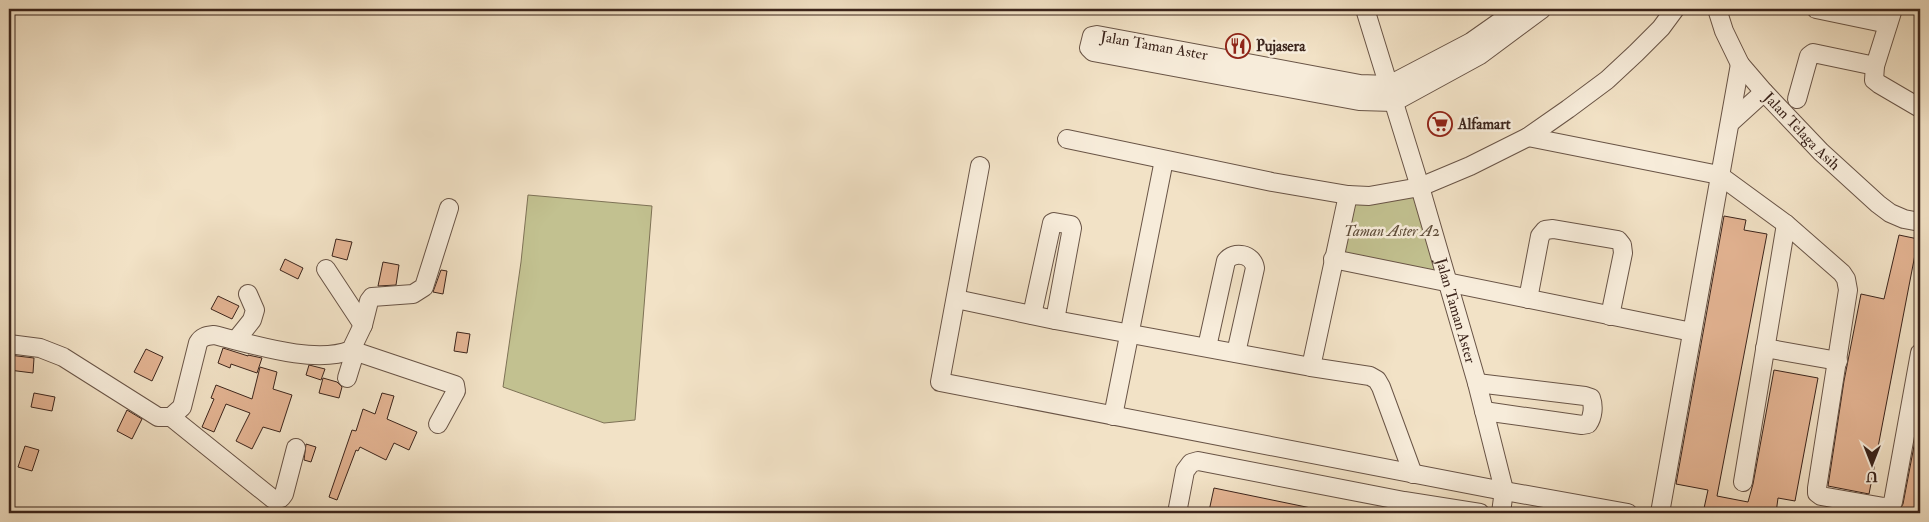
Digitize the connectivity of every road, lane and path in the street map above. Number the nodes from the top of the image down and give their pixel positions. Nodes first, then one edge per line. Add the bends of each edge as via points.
1 (1365, 9) edge
2 (1518, 9) edge
3 (1542, 9) edge
4 (1675, 9) edge
5 (1718, 9) edge
6 (1816, 9) edge
7 (1890, 17) edge
8 (1740, 64) junction
9 (1875, 66) junction
10 (1389, 85) junction
11 (1764, 92) junction
12 (1797, 99) dead end
13 (1394, 102) junction
14 (1920, 108) edge
15 (1731, 122) junction
16 (1528, 137) junction
17 (1067, 139) dead end
18 (1164, 160) junction
19 (980, 166) dead end
20 (1720, 174) junction
21 (1420, 187) junction
22 (1348, 195) junction
23 (449, 208) dead end
24 (1920, 222) edge
25 (1786, 224) junction
26 (1333, 259) junction
27 (326, 269) dead end
28 (1449, 284) junction
29 (248, 294) dead end
30 (956, 299) junction
31 (1528, 299) junction
32 (1032, 315) junction
33 (1610, 316) junction
34 (1055, 320) junction
35 (363, 325) junction
36 (1692, 332) junction
37 (1130, 333) junction
38 (236, 340) junction
39 (9, 344) edge
40 (1206, 347) junction
41 (1765, 348) junction
42 (353, 351) junction
43 (1236, 353) junction
44 (1920, 353) edge
45 (1838, 361) junction
46 (1310, 367) junction
47 (347, 378) dead end
48 (1477, 383) junction
49 (1484, 411) junction
50 (1113, 416) junction
51 (171, 417) junction
52 (438, 424) dead end
53 (296, 448) dead end
54 (1413, 474) junction
55 (1743, 482) dead end
56 (1504, 490) junction
57 (1403, 507) edge
58 (1177, 513) edge
59 (1480, 513) edge
60 (1501, 513) edge
61 (1628, 513) edge
62 (1660, 513) edge

1 - 10 street, Jalan Taman Aster
2 - 10 street, Jalan Taman Aster via 1471,42
3 - 13 street via 1480,56
4 - 16 street via 1661,28 1607,80
5 - 8 street, Jalan Telaga Asih via 1724,31
6 - 7 street
7 - 9 street
8 - 11 street, Jalan Telaga Asih
8 - 15 street
9 - 12 street via 1813,53 1809,56
9 - 14 street via 1874,80 1878,84
10 - 13 street, Jalan Taman Aster
10 - 13 street, Jalan Taman Aster via 1360,84 1097,35 1092,36 1089,48 1094,52 1359,100
11 - 15 street
11 - 24 street, Jalan Telaga Asih via 1821,152 1878,204 1890,213
13 - 21 street, Jalan Taman Aster
15 - 20 street
16 - 20 street
16 - 21 street
17 - 18 street
18 - 22 street
18 - 37 street
19 - 30 street
20 - 25 street
20 - 36 street
21 - 22 street via 1368,196
21 - 28 street, Jalan Taman Aster
22 - 26 street
23 - 35 street via 424,287 413,294 372,297
25 - 41 street
25 - 45 street via 1846,279 1848,290
26 - 28 street
26 - 46 street
27 - 35 street
28 - 31 street
28 - 48 street, Jalan Taman Aster
29 - 38 street via 255,310 252,320
30 - 32 street
30 - 50 street via 940,382
31 - 33 street
31 - 33 street via 1540,236 1545,230 1618,240 1623,252
32 - 34 street
32 - 34 street via 1052,223 1071,225
33 - 36 street
34 - 37 street
35 - 42 street
36 - 62 street
37 - 40 street
37 - 50 street
38 - 42 street via 312,356
38 - 51 street via 214,335 201,338 182,407
39 - 51 street via 51,351 158,417
40 - 43 street
40 - 43 street via 1226,261 1236,254 1250,258 1255,268
41 - 45 street
41 - 55 street
42 - 47 street
42 - 52 street via 455,385 456,392
43 - 46 street
44 - 45 street via 1892,502 1884,507 1817,493
46 - 54 street via 1370,376 1377,380
48 - 49 street, Jalan Taman Aster
48 - 49 street via 1585,396 1593,403 1591,420 1582,425
49 - 56 street, Jalan Taman Aster
50 - 54 street
51 - 53 street via 274,499 284,494
54 - 56 street
56 - 60 street
56 - 61 street
57 - 58 street via 1198,461 1191,463 1185,471
57 - 59 street

